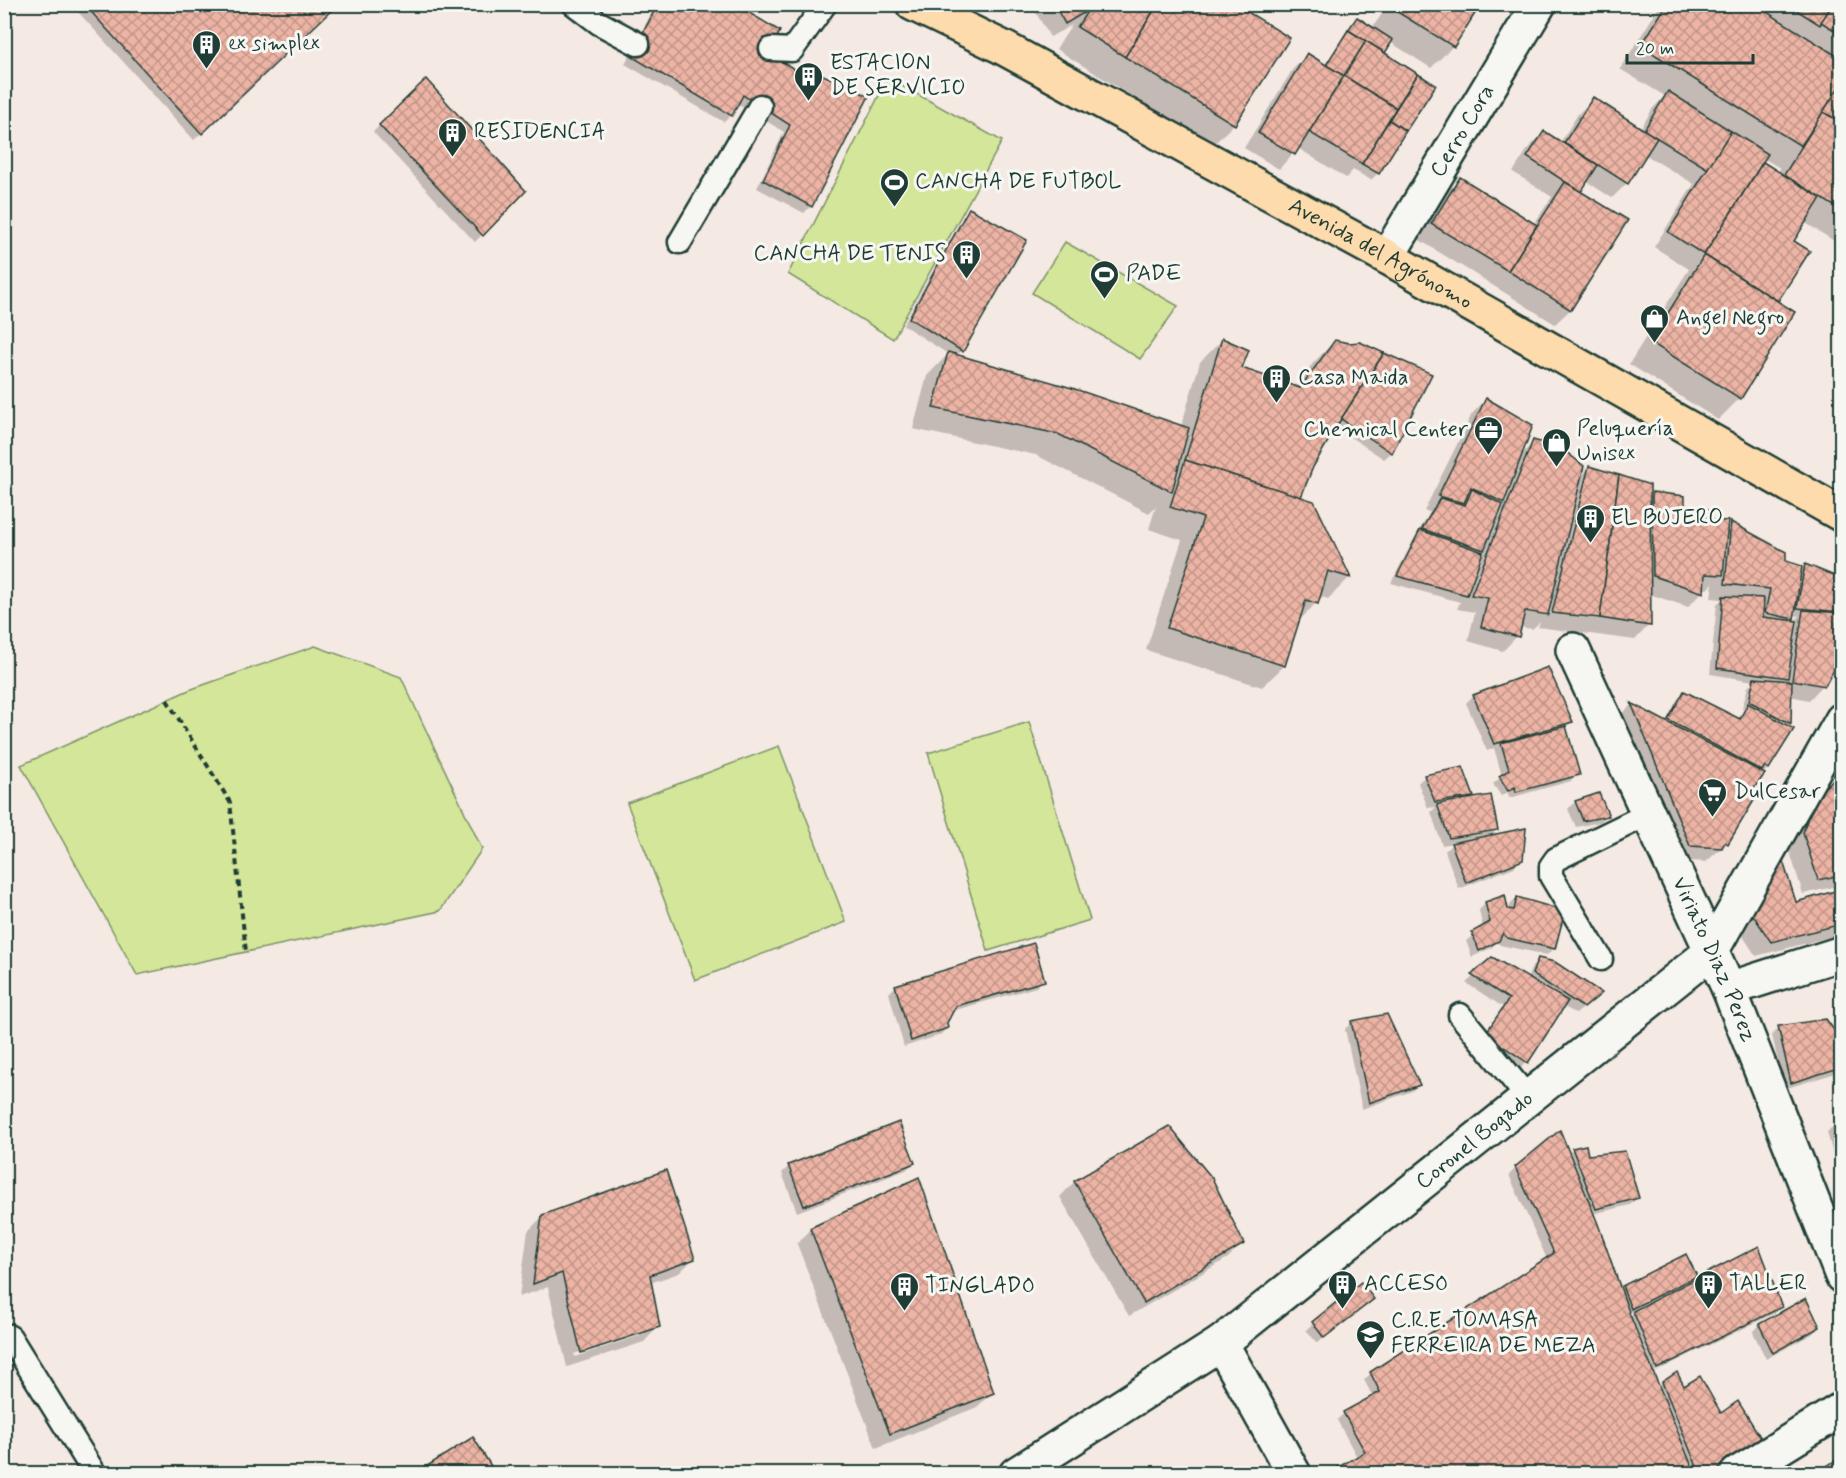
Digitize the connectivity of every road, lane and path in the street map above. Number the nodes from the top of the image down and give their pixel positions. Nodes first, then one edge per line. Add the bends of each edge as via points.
1 (574, 4) edge
2 (825, 4) edge
3 (913, 4) edge
4 (1539, 4) edge
5 (638, 44) dead end
6 (782, 54) dead end
7 (760, 106) dead end
8 (680, 242) dead end
9 (1387, 257) junction
10 (1842, 515) edge
11 (1573, 650) dead end
12 (167, 700) dead end
13 (1842, 720) edge
14 (1648, 814) junction
15 (246, 952) dead end
16 (1711, 952) junction
17 (1842, 953) edge
18 (1601, 959) dead end
19 (1729, 989) junction
20 (1460, 1015) dead end
21 (1528, 1098) junction
22 (1842, 1276) edge
23 (4, 1334) edge
24 (1221, 1343) junction
25 (1842, 1409) edge
26 (95, 1473) edge
27 (1016, 1473) edge
28 (1294, 1473) edge
29 (1737, 1473) edge

1 - 5 lane
2 - 6 lane
3 - 9 highway, Avenida del Agrónomo via 1002,47
4 - 9 street, Cerro Cora
7 - 8 lane
9 - 10 highway, Avenida del Agrónomo
11 - 14 street, Viriato Diaz Perez
12 - 15 path via 230,802
13 - 16 street, Coronel Bogado
14 - 16 street, Viriato Diaz Perez
14 - 18 lane via 1556,858 1551,866 1551,876
16 - 19 street, Viriato Diaz Perez
16 - 21 street, Coronel Bogado
17 - 19 street
19 - 22 street, Viriato Diaz Perez
20 - 21 lane
21 - 24 street, Coronel Bogado
23 - 26 lane via 10,1337
24 - 27 street, Coronel Bogado
24 - 28 street
25 - 29 street

